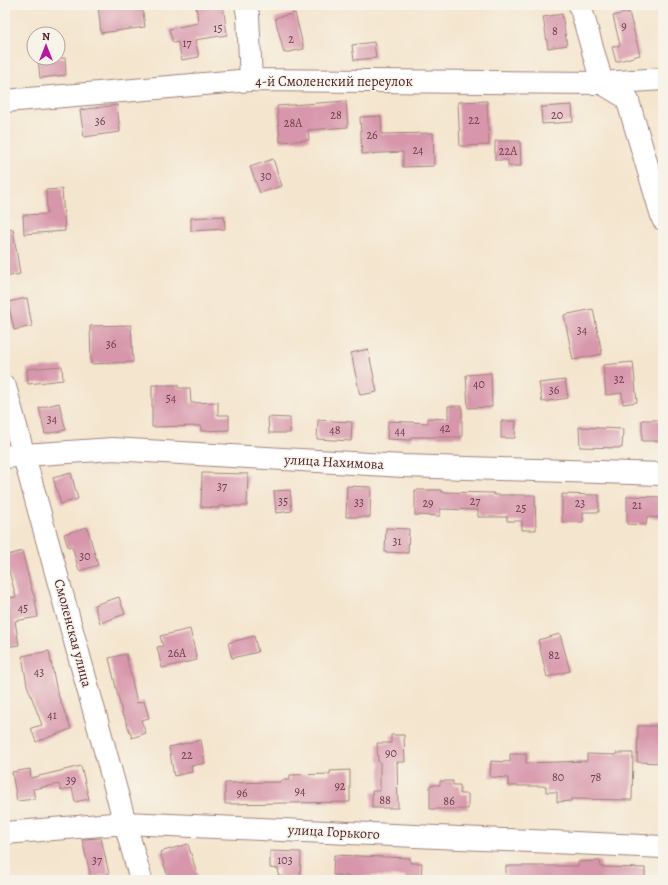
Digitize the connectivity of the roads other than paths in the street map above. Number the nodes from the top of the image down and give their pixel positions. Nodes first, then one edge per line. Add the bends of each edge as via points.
1 (246, 5) edge
2 (580, 5) edge
3 (663, 79) edge
4 (251, 80) junction
5 (602, 83) junction
6 (5, 101) edge
7 (663, 219) edge
8 (5, 387) edge
9 (14, 456) edge
10 (663, 474) edge
11 (124, 823) junction
12 (5, 833) edge
13 (663, 847) edge
14 (142, 880) edge

1 - 4 street
2 - 5 street
3 - 5 street, 4-й Смоленский переулок
4 - 5 street, 4-й Смоленский переулок
4 - 6 street, 4-й Смоленский переулок
5 - 7 street via 627,98
8 - 9 street, Смоленская улица
9 - 10 street, улица Нахимова via 113,449 403,466
9 - 11 street, Смоленская улица
11 - 12 street, улица Горького
11 - 13 street, улица Горького
11 - 14 street, Смоленская улица

